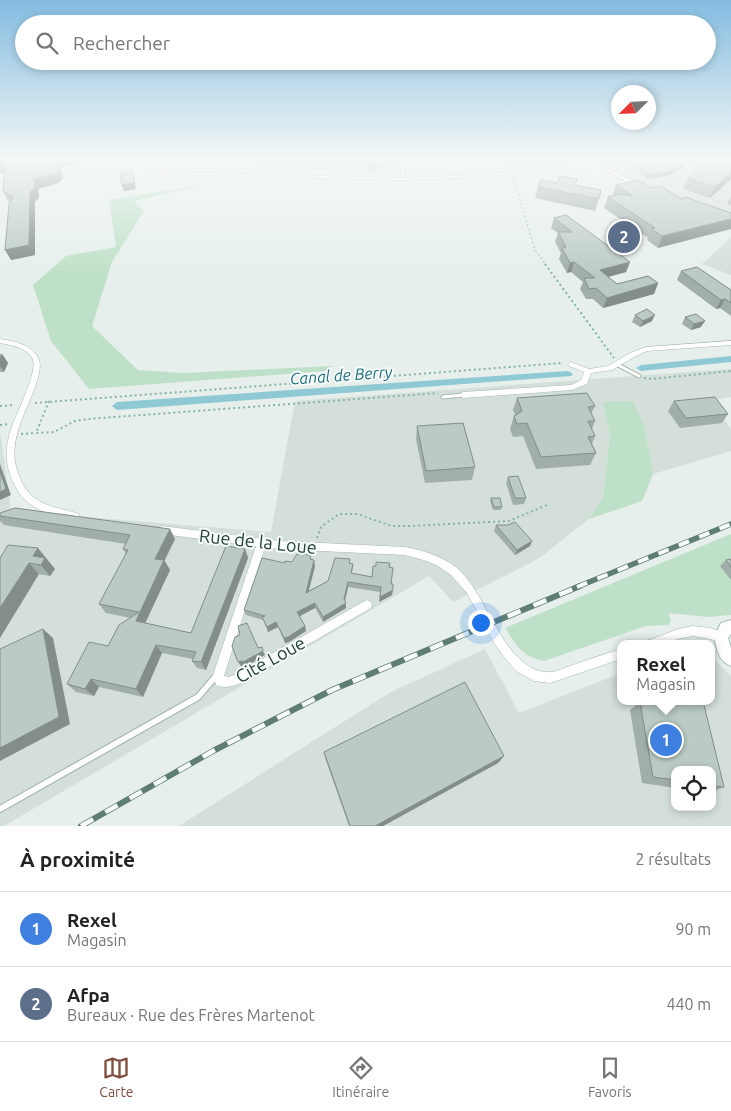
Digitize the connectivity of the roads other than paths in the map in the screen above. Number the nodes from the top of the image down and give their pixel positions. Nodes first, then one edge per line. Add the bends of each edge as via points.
1 (0, 341) edge
2 (731, 343) edge
3 (571, 364) road end
4 (618, 365) junction
5 (588, 371) junction
6 (639, 376) road end
7 (442, 395) road end
8 (463, 395) joint
9 (89, 520) edge
10 (153, 529) edge
11 (262, 543) junction
12 (366, 605) dead end
13 (731, 627) edge
14 (721, 637) junction
15 (664, 640) edge
16 (617, 655) edge
17 (731, 659) edge
18 (218, 675) junction
19 (0, 809) edge

1 - 9 street via 22,347 35,357 36,372 10,442 9,453 23,492 29,500 45,509
2 - 4 street via 646,350
3 - 5 street
4 - 5 street
4 - 6 lane
5 - 8 street via 584,382 572,387
7 - 8 lane
10 - 11 street, Rue de la Loue
11 - 16 street, Rue de la Loue via 405,551 441,562 472,591 509,656 524,672 533,676 561,675
11 - 18 street, Cité Loue
12 - 18 street, Cité Loue via 237,679 223,682
13 - 14 main road via 722,632
14 - 15 street via 698,630
14 - 17 main road via 724,651
18 - 19 lane via 186,704

